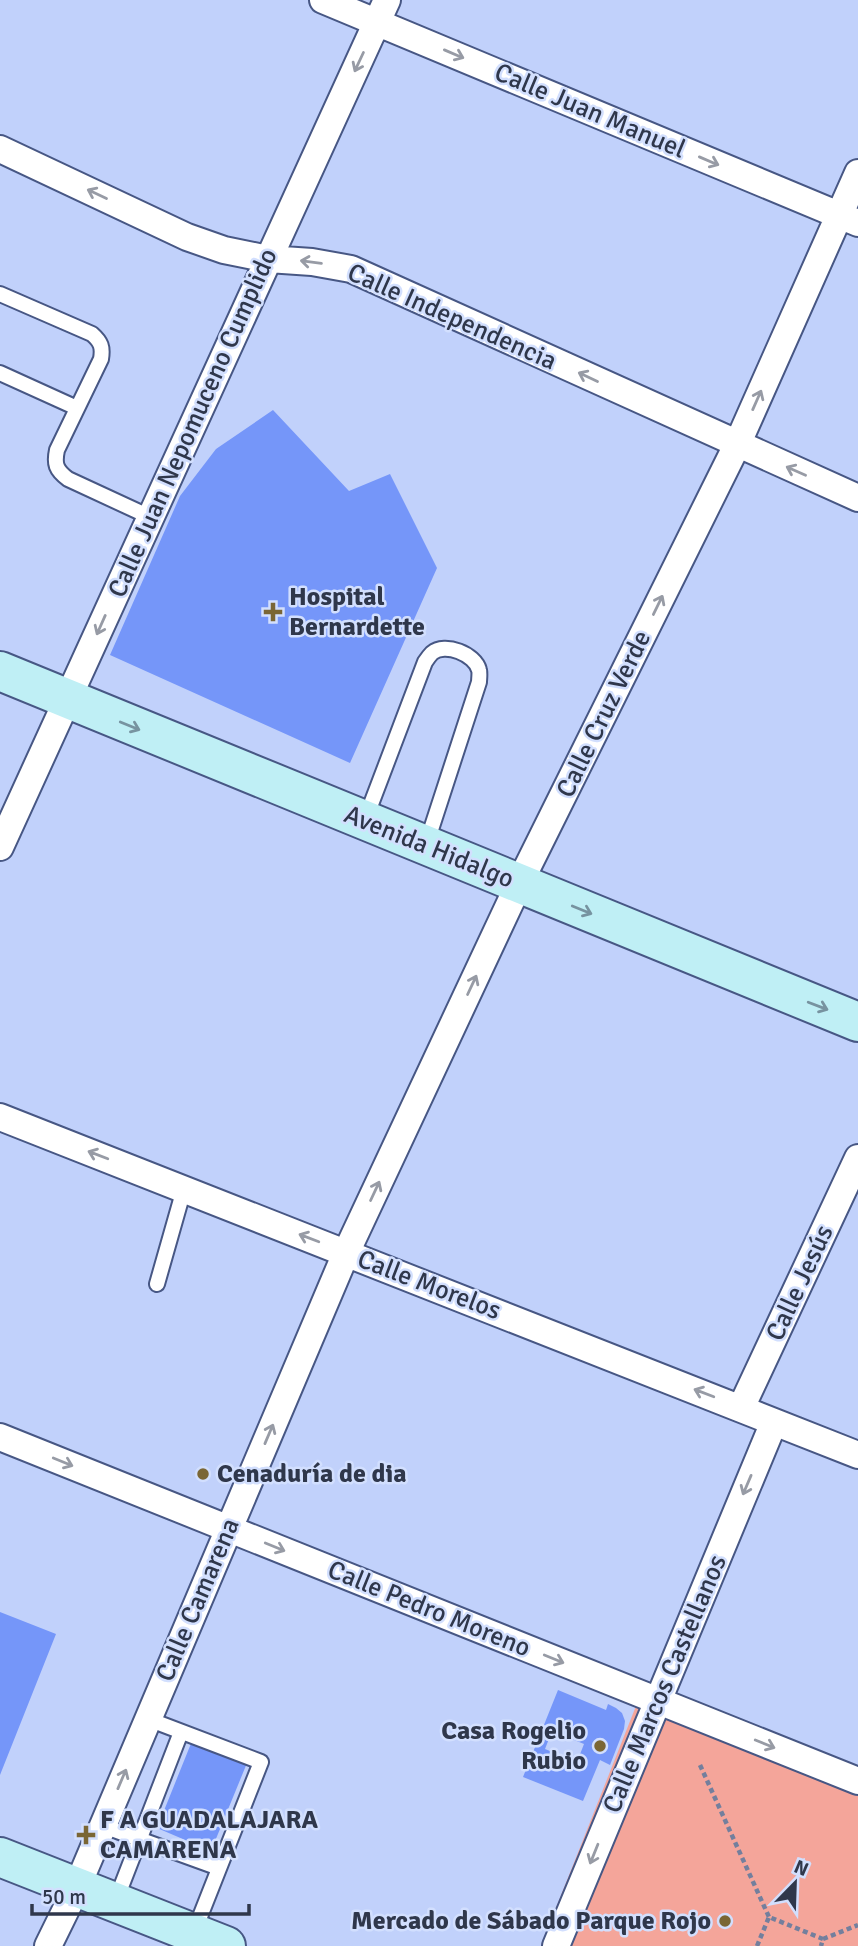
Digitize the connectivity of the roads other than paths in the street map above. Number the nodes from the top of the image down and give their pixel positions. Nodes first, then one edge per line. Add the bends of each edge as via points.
1 (323, 0) edge
2 (382, 11) edge
3 (0, 149) edge
4 (858, 173) edge
5 (848, 219) edge
6 (268, 259) junction
7 (0, 294) edge
8 (0, 373) edge
9 (77, 408) junction
10 (737, 445) junction
11 (858, 498) edge
12 (150, 517) junction
13 (0, 671) edge
14 (67, 700) junction
15 (365, 821) junction
16 (426, 846) junction
17 (0, 847) edge
18 (519, 884) junction
19 (858, 1022) edge
20 (0, 1117) edge
21 (858, 1158) edge
22 (184, 1189) junction
23 (346, 1253) junction
24 (157, 1284) dead end
25 (741, 1408) junction
26 (774, 1422) junction
27 (0, 1437) edge
28 (858, 1455) edge
29 (229, 1529) junction
30 (657, 1701) junction
31 (148, 1719) junction
32 (181, 1732) junction
33 (858, 1781) edge
34 (103, 1826) junction
35 (139, 1839) junction
36 (0, 1857) edge
37 (219, 1868) junction
38 (77, 1887) junction
39 (115, 1902) junction
40 (210, 1939) edge
41 (48, 1946) edge
42 (556, 1946) edge

1 - 2 street, Calle Juan Manuel
2 -> 5 street, Calle Juan Manuel
2 -> 6 street, Calle Juan Nepomuceno Cumplido
6 -> 3 street, Calle Independencia via 187,237
4 - 5 street, Calle Cruz Verde
10 -> 5 street, Calle Cruz Verde
10 -> 6 street, Calle Independencia via 351,269
6 - 12 street, Calle Juan Nepomuceno Cumplido
7 - 9 lane via 99,341 101,359
8 - 9 lane
9 - 12 lane via 57,450 58,472
11 -> 10 street, Calle Independencia
18 -> 10 street, Calle Cruz Verde
12 -> 14 street, Calle Juan Nepomuceno Cumplido
13 - 14 main road, Avenida Hidalgo
14 -> 15 main road, Avenida Hidalgo
14 - 17 street, Calle Juan Nepomuceno Cumplido
15 - 16 main road, Avenida Hidalgo
15 - 16 lane via 431,653 442,649 466,655 480,671 479,682
16 - 18 main road, Avenida Hidalgo
18 -> 19 main road, Avenida Hidalgo
23 -> 18 street, Calle Cruz Verde
22 -> 20 street, Calle Morelos
21 - 25 street, Calle Jesús
23 -> 22 street, Calle Morelos
22 - 24 lane
25 -> 23 street, Calle Morelos
29 -> 23 street, Calle Camarena
25 - 26 street, Calle Morelos
26 - 28 street, Calle Morelos
26 -> 30 street, Calle Marcos Castellanos
27 -> 29 street, Calle Pedro Moreno
29 -> 30 street, Calle Pedro Moreno
29 - 31 street, Calle Camarena
30 -> 33 street, Calle Pedro Moreno
30 -> 42 street, Calle Marcos Castellanos
31 - 32 lane
34 -> 31 street, Calle Camarena
32 - 35 lane
32 - 37 lane via 261,1762
34 - 35 lane
34 - 38 street, Calle Camarena
35 - 37 lane
35 - 39 lane
36 - 38 main road
37 - 40 lane
38 - 39 main road
38 - 41 street, Calle Camarena
39 - 40 main road

